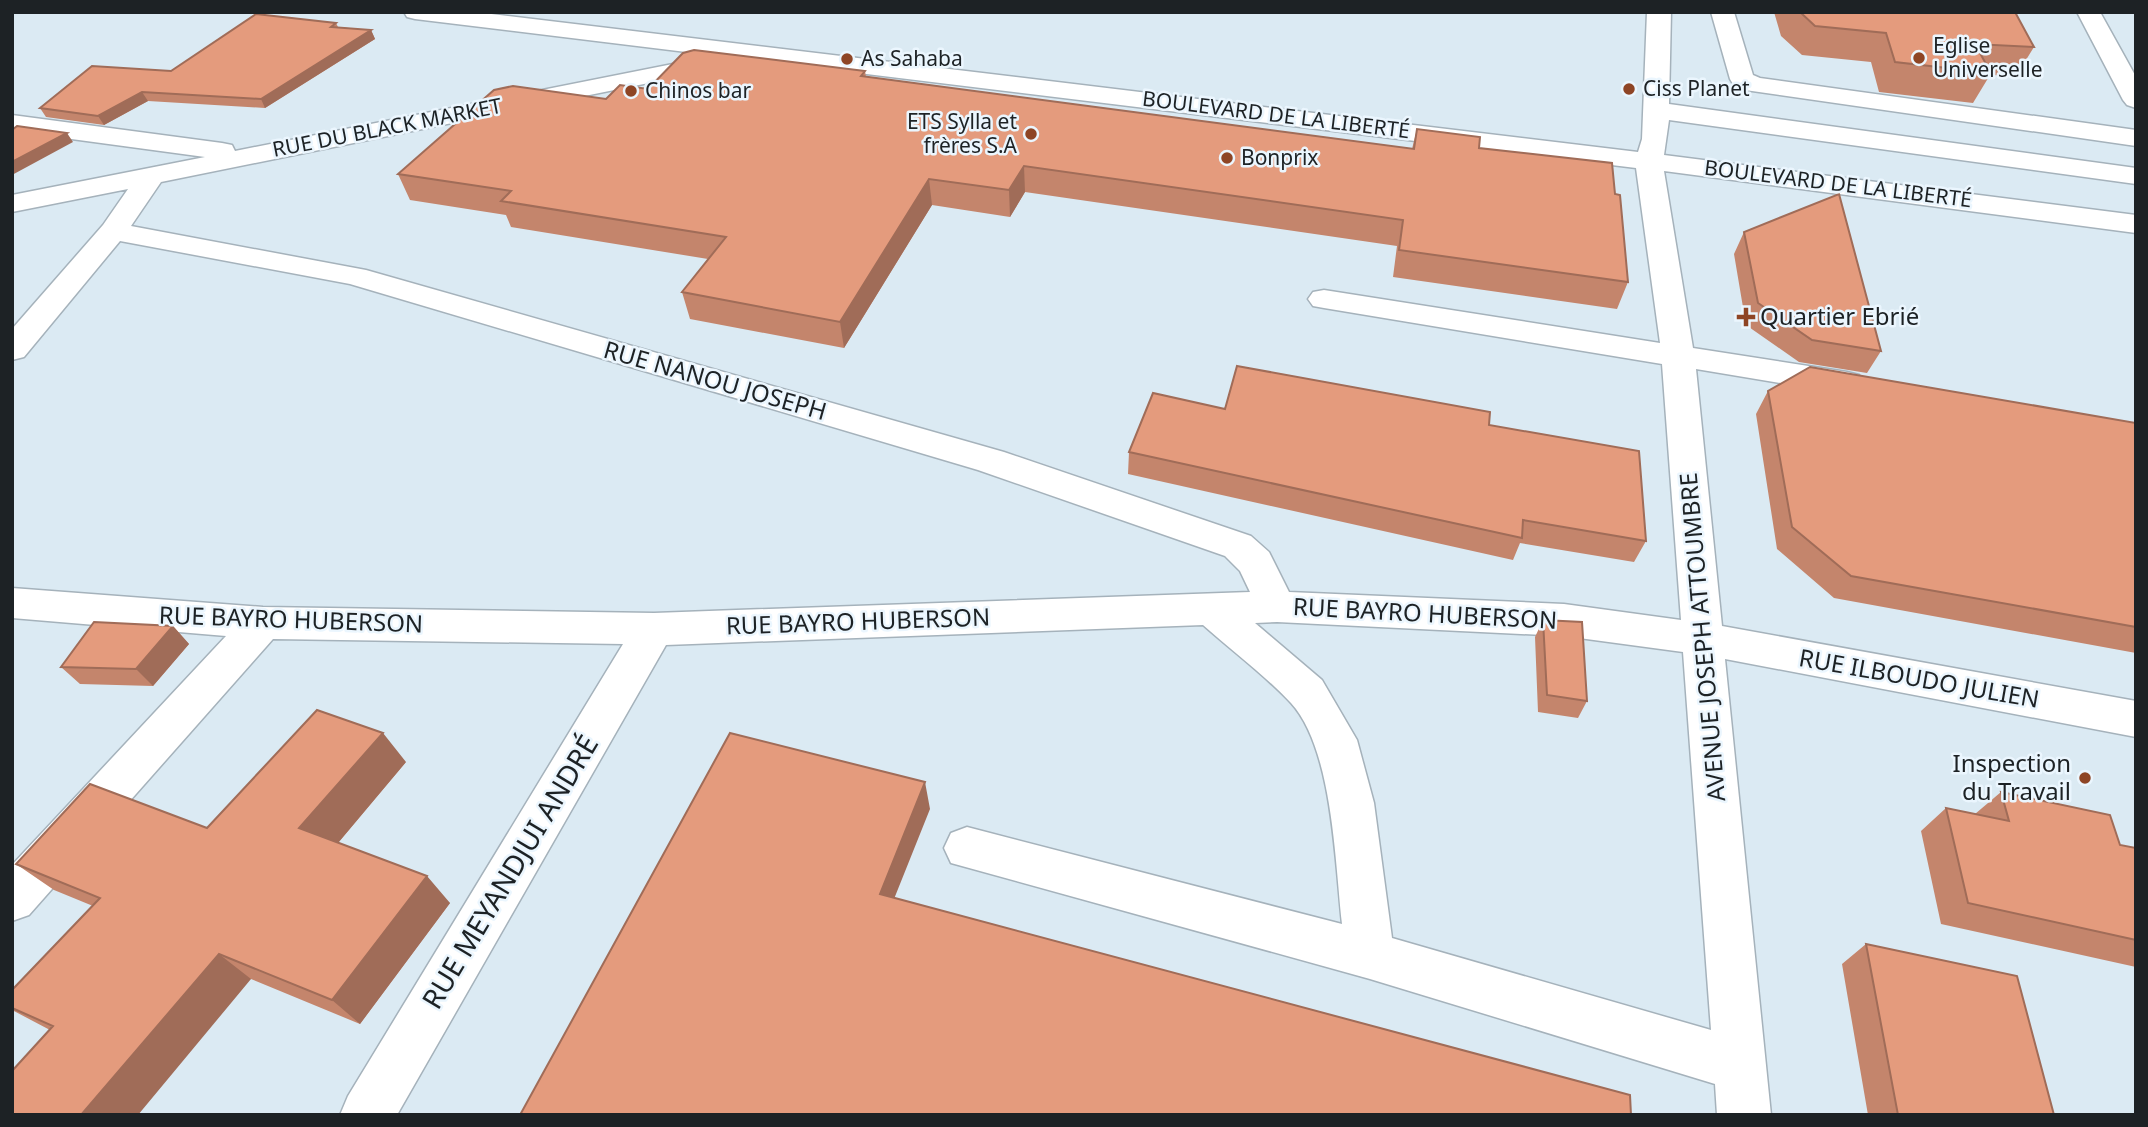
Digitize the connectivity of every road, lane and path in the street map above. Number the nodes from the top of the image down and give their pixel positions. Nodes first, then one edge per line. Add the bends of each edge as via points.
1 (415, 12) edge
2 (571, 12) edge
3 (1659, 12) edge
4 (1722, 12) edge
5 (2088, 12) edge
6 (762, 53) junction
7 (2136, 100) edge
8 (1656, 110) junction
9 (12, 123) edge
10 (2136, 138) edge
11 (1652, 150) junction
12 (256, 155) junction
13 (153, 174) junction
14 (2136, 176) edge
15 (2136, 201) edge
16 (12, 204) edge
17 (2136, 224) edge
18 (113, 231) junction
19 (1324, 299) dead end
20 (12, 349) edge
21 (1678, 355) junction
22 (1880, 388) edge
23 (12, 603) edge
24 (1277, 607) junction
25 (1211, 609) junction
26 (263, 623) junction
27 (654, 629) junction
28 (1703, 639) junction
29 (2136, 719) edge
30 (967, 848) dead end
31 (12, 899) edge
32 (1370, 956) junction
33 (1740, 1065) junction
34 (367, 1115) edge
35 (1744, 1115) edge

1 - 6 street, BOULEVARD DE LA LIBERTÉ
2 - 11 street, BOULEVARD DE LA LIBERTÉ
3 - 8 street, AVENUE JOSEPH ATTOUMBRE
4 - 10 street via 1742,79 1754,85
5 - 7 street
6 - 11 street, BOULEVARD DE LA LIBERTÉ
6 - 12 street, RUE DU BLACK MARKET
8 - 11 street, AVENUE JOSEPH ATTOUMBRE
8 - 14 street
9 - 12 street
11 - 15 street, BOULEVARD DE LA LIBERTÉ via 1917,170
11 - 17 street, BOULEVARD DE LA LIBERTÉ
11 - 21 street, AVENUE JOSEPH ATTOUMBRE
12 - 13 street, RUE DU BLACK MARKET
13 - 16 street, RUE DU BLACK MARKET
13 - 18 street
18 - 20 street
18 - 24 street, RUE NANOU JOSEPH via 355,276 991,461 1238,546 1255,562
19 - 21 street
21 - 22 street
21 - 28 street, AVENUE JOSEPH ATTOUMBRE
23 - 26 street, RUE BAYRO HUBERSON
24 - 25 street, RUE BAYRO HUBERSON
24 - 28 street, RUE BAYRO HUBERSON via 1564,620
25 - 27 street, RUE BAYRO HUBERSON
25 - 32 street via 1307,692 1335,740 1350,803
26 - 27 street, RUE BAYRO HUBERSON
26 - 31 street
27 - 34 street, RUE MEYANDJUI ANDRÉ
28 - 29 street, RUE ILBOUDO JULIEN
28 - 33 street, AVENUE JOSEPH ATTOUMBRE
30 - 32 street
32 - 33 street
33 - 35 street, AVENUE JOSEPH ATTOUMBRE

